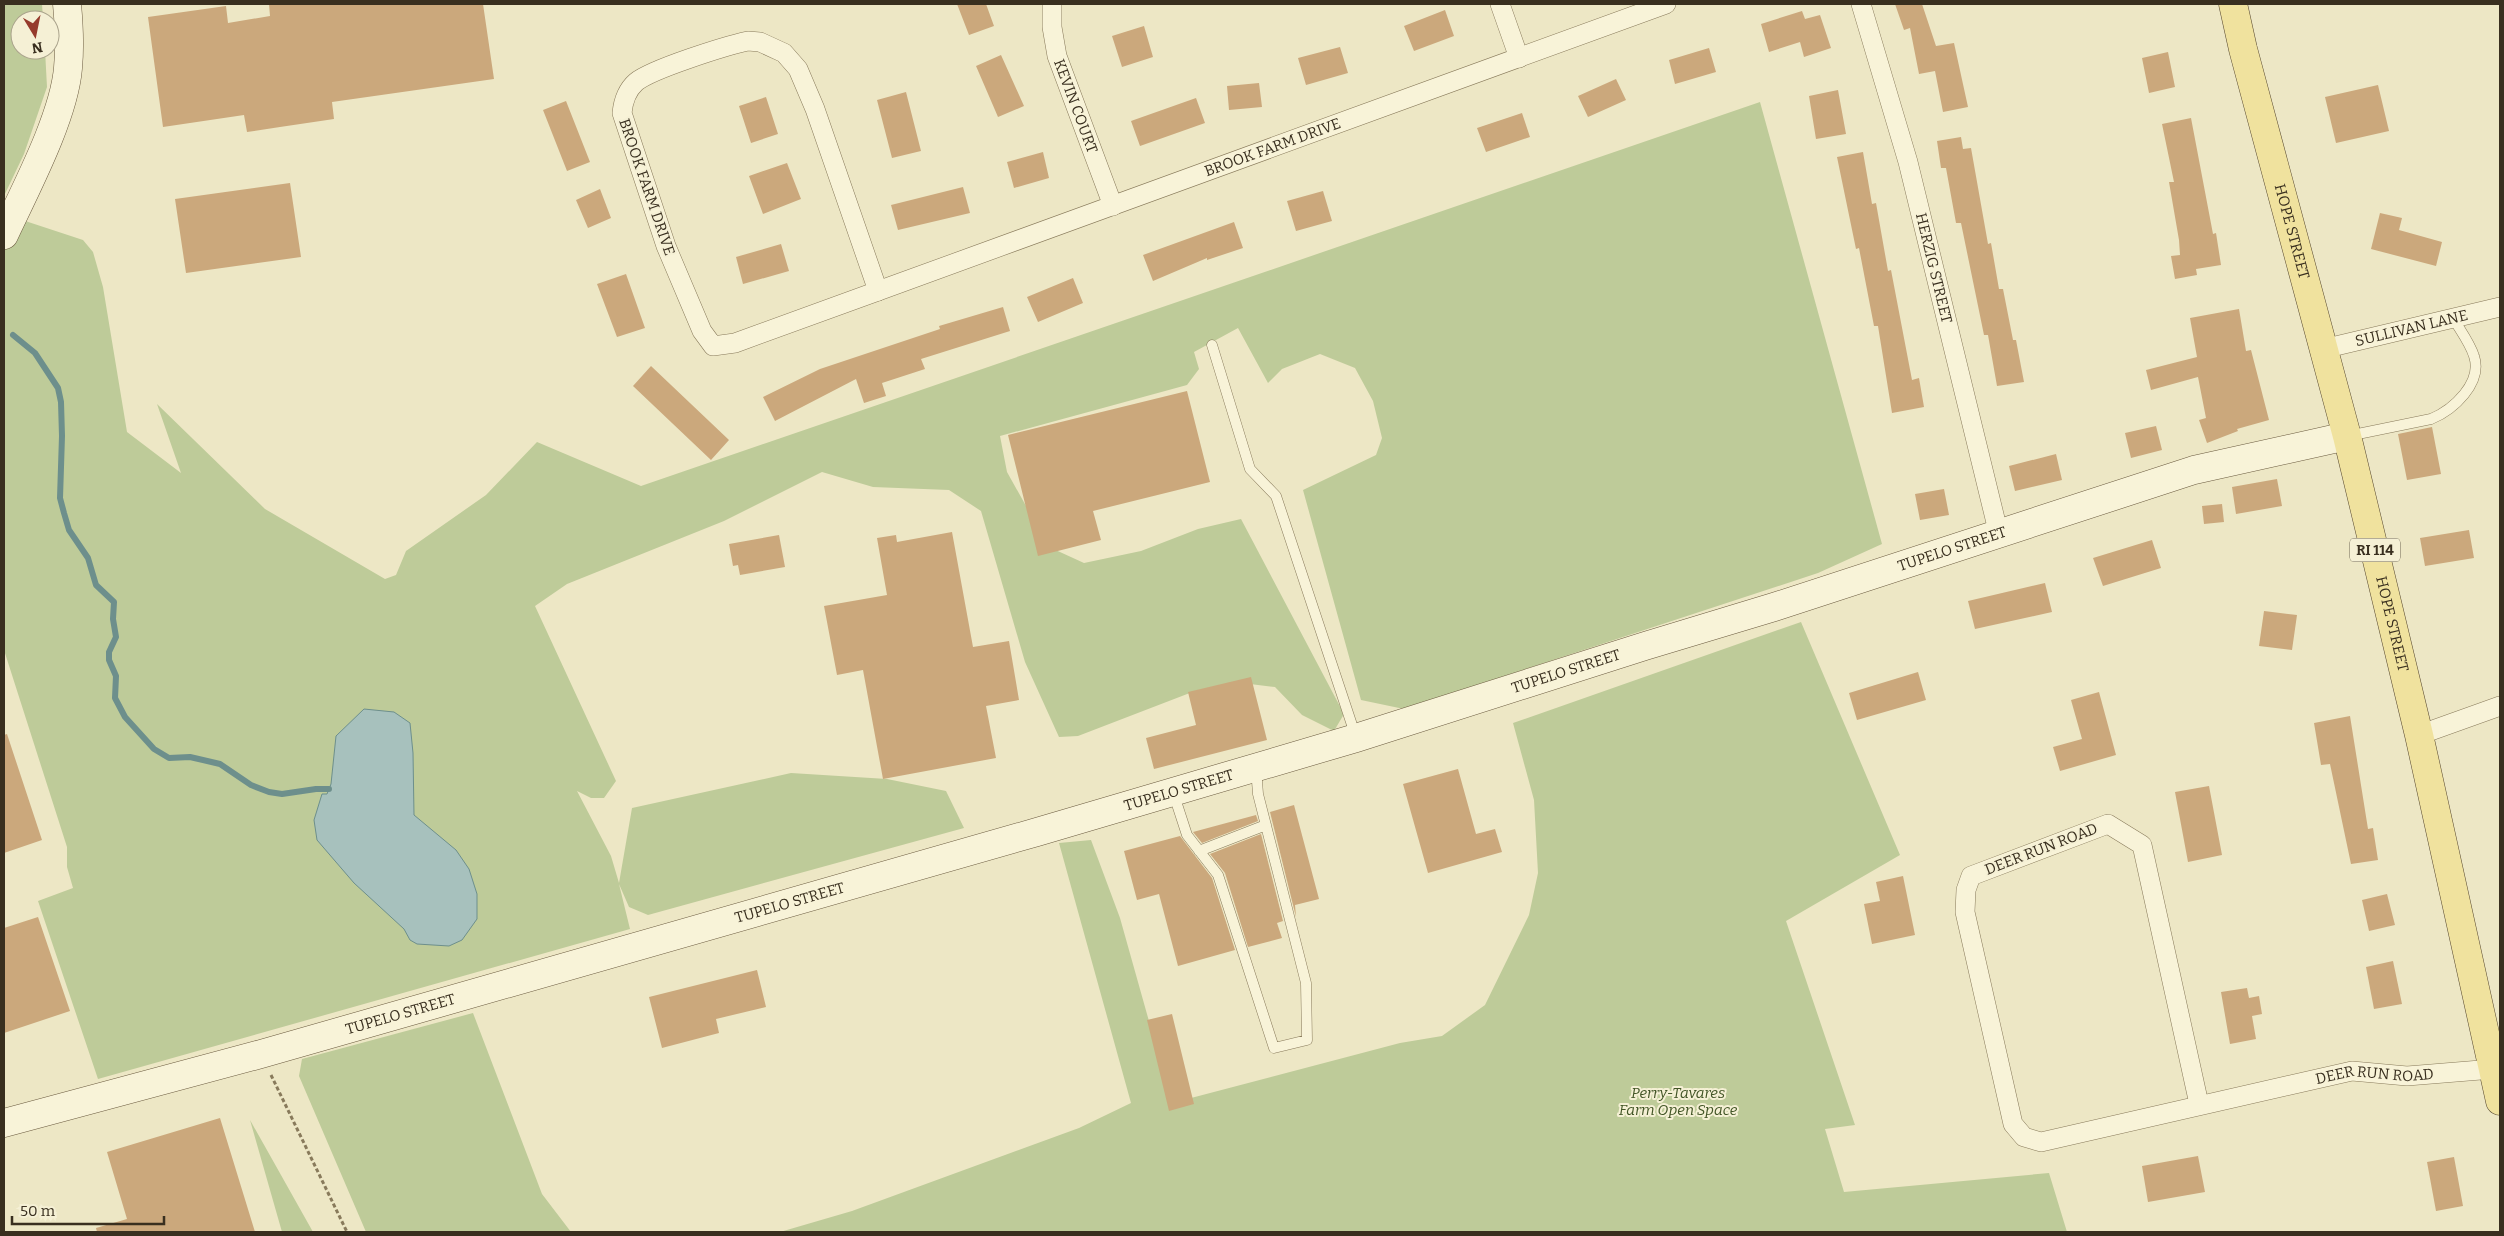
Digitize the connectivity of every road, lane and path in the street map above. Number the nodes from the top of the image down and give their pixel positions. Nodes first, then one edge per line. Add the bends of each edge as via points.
1 (67, 4) edge
2 (1052, 4) edge
3 (1500, 4) edge
4 (1666, 4) edge
5 (1861, 4) edge
6 (2233, 4) edge
7 (1518, 58) junction
8 (1113, 206) junction
9 (4, 235) edge
10 (878, 291) junction
11 (2500, 307) edge
12 (2453, 318) junction
13 (1212, 345) dead end
14 (2323, 349) junction
15 (2348, 436) junction
16 (1999, 535) junction
17 (2500, 706) edge
18 (2419, 735) junction
19 (1356, 738) junction
20 (1256, 767) junction
21 (1172, 792) junction
22 (1266, 825) junction
23 (1200, 851) junction
24 (261, 1054) junction
25 (2493, 1069) junction
26 (2500, 1101) edge
27 (2199, 1104) junction
28 (4, 1123) edge
29 (347, 1232) edge

1 - 9 main road via 70,33 68,70 60,104
2 - 8 street, KEVIN COURT via 1057,56
3 - 7 street
4 - 7 street, BROOK FARM DRIVE
5 - 16 street, HERZIG STREET via 1908,162
6 - 14 main road, HOPE STREET / RI 114
7 - 8 street, BROOK FARM DRIVE
8 - 10 street, BROOK FARM DRIVE
10 - 10 street, BROOK FARM DRIVE via 735,344 714,346 702,331 666,246 623,122 624,101 636,82 739,43 760,42 784,53 798,69 815,109
11 - 12 street, SULLIVAN LANE
12 - 14 street, SULLIVAN LANE
12 - 15 lane via 2471,349 2476,366 2469,386 2460,398 2431,419
13 - 19 lane via 1250,469 1276,496
14 - 15 main road, HOPE STREET / RI 114
15 - 16 main road, TUPELO STREET via 2194,470
15 - 18 main road, HOPE STREET / RI 114
16 - 19 main road, TUPELO STREET
17 - 18 street
18 - 25 main road, HOPE STREET / RI 114
19 - 20 main road, TUPELO STREET
20 - 21 main road, TUPELO STREET
20 - 22 lane via 1258,794
21 - 23 lane via 1187,835
21 - 24 main road, TUPELO STREET
22 - 23 lane
22 - 23 lane via 1306,983 1306,1040 1274,1048 1218,875
24 - 28 main road, TUPELO STREET
24 - 29 path
25 - 26 main road, HOPE STREET / RI 114
25 - 27 street, DEER RUN ROAD via 2407,1076 2352,1071
27 - 27 street, DEER RUN ROAD via 2040,1142 2024,1137 2013,1124 1965,912 1966,890 1971,876 2108,824 2142,845

